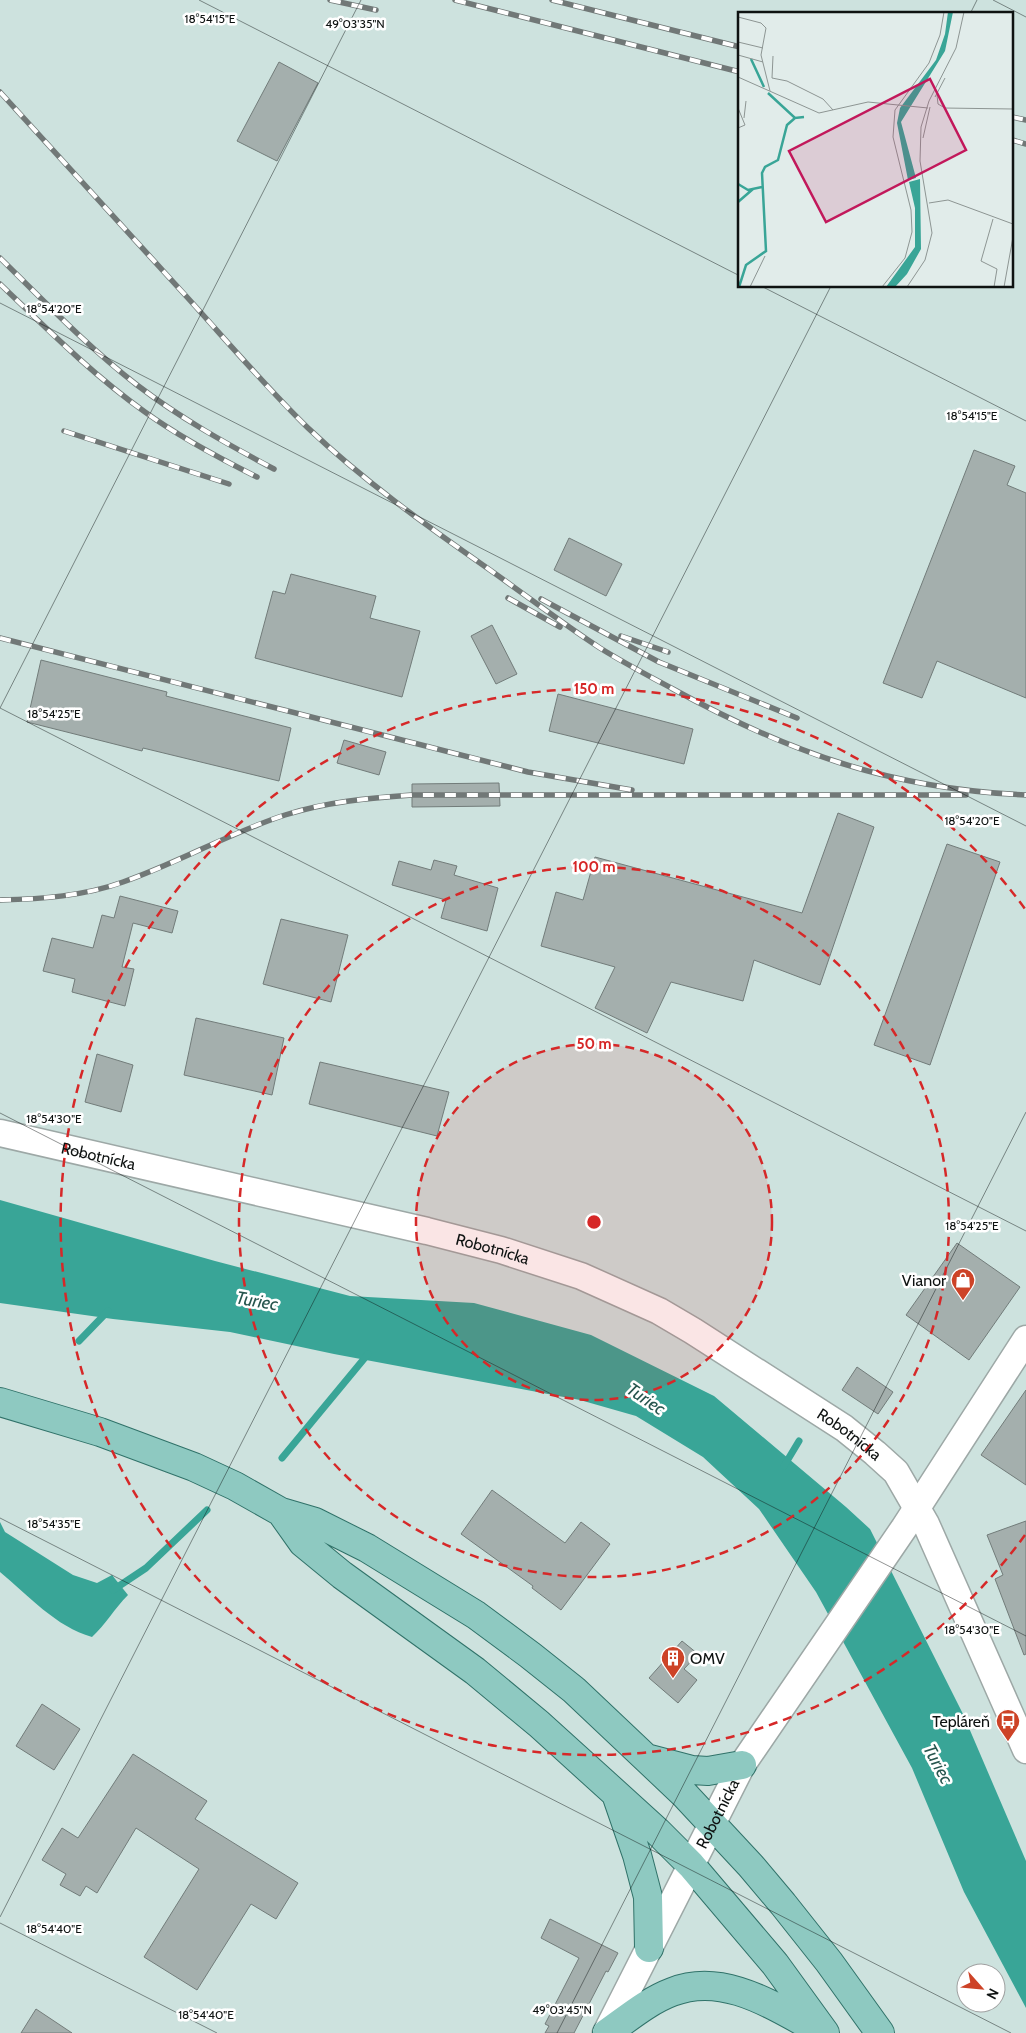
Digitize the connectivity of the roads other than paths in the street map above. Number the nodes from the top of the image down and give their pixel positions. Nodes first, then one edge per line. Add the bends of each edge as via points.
1 (0, 1133) edge
2 (1026, 1339) edge
3 (0, 1402) edge
4 (281, 1512) junction
5 (910, 1517) junction
6 (1026, 1750) edge
7 (648, 1758) junction
8 (742, 1765) junction
9 (616, 1792) junction
10 (711, 1824) junction
11 (691, 1865) junction
12 (649, 1948) junction
13 (606, 2033) edge
14 (825, 2033) edge
15 (880, 2033) edge

1 - 5 street, Robotnícka via 427,1231 502,1250 581,1276 658,1311 693,1331 844,1428 896,1472
2 - 5 street, Robotnícka
3 - 4 main road via 100,1432 194,1467
4 - 7 main road via 315,1522 367,1548 476,1615 574,1690
4 - 9 main road via 303,1544 475,1671
5 - 6 street via 926,1524
5 - 8 street, Robotnícka
7 - 8 main road via 692,1770
7 - 10 main road
8 - 10 street, Robotnícka
9 - 11 main road
9 - 12 main road via 648,1898
10 - 11 street, Robotnícka
10 - 15 main road via 784,1904
11 - 12 street, Robotnícka
11 - 14 main road via 775,1964
12 - 13 street, Robotnícka
13 - 14 main road via 671,1992 696,1986 723,1986 742,1991

